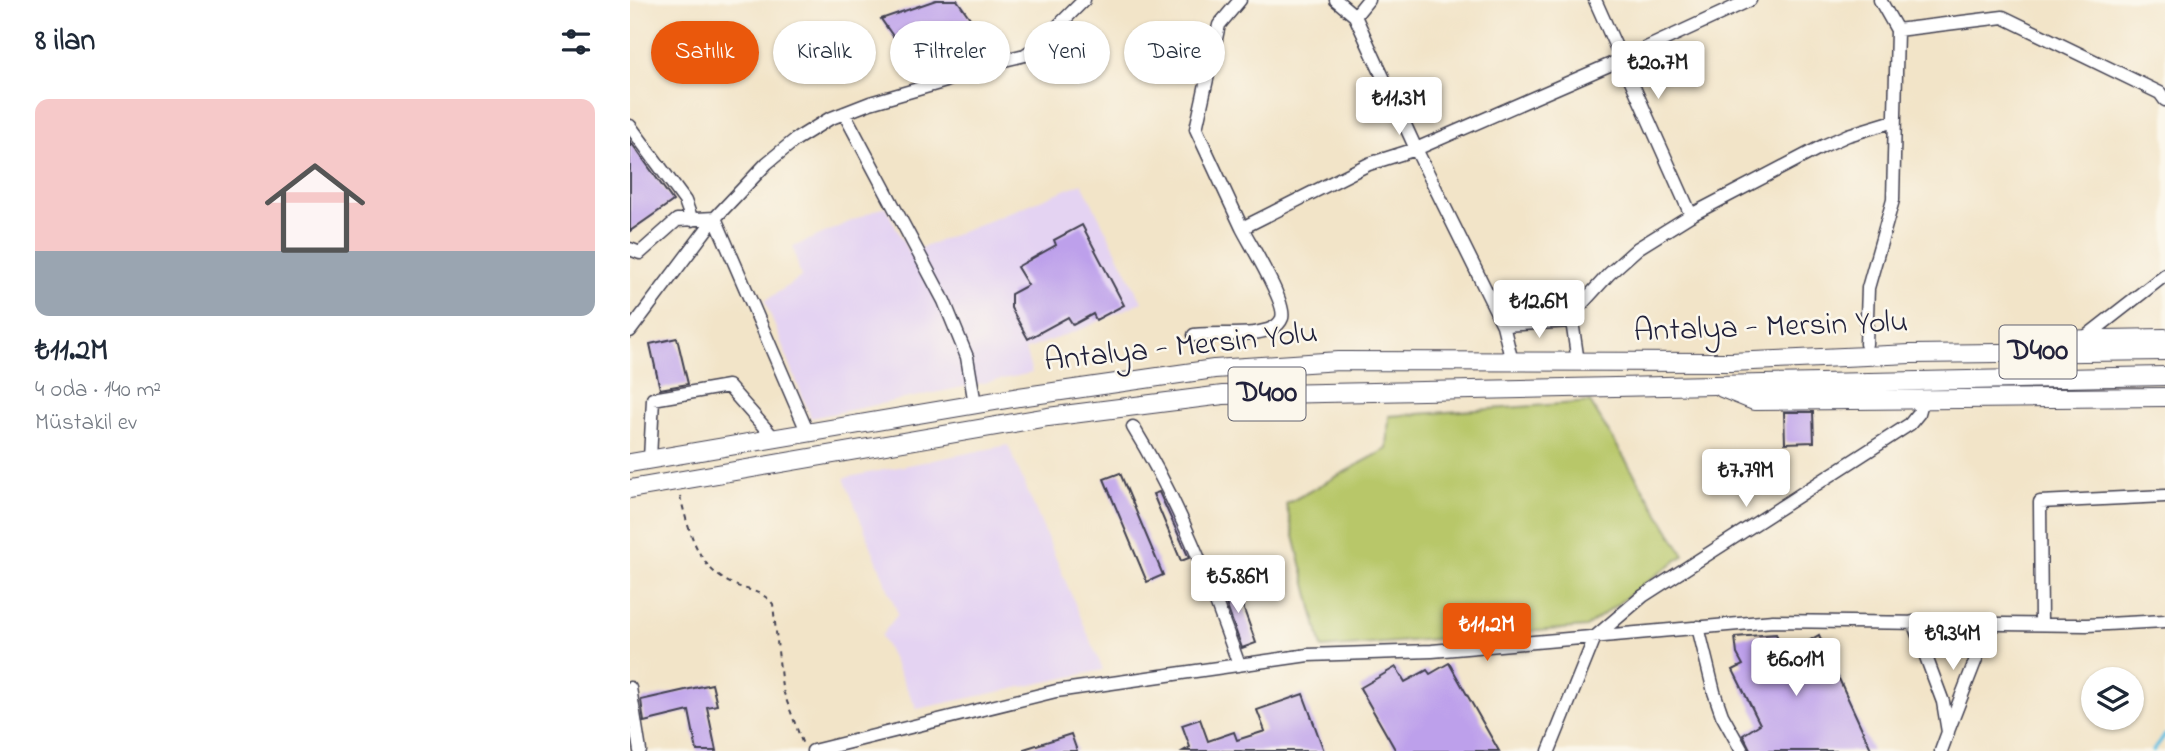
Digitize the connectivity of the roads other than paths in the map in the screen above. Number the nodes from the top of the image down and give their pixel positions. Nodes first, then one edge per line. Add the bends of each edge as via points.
1 (1084, 0) edge
2 (1240, 0) edge
3 (1336, 0) edge
4 (1368, 0) edge
5 (1595, 0) edge
6 (1750, 0) edge
7 (1880, 0) edge
8 (1355, 16) junction
9 (1897, 30) junction
10 (1622, 59) junction
11 (2163, 93) edge
12 (844, 113) junction
13 (1894, 121) junction
14 (630, 126) edge
15 (1416, 149) junction
16 (1690, 215) junction
17 (715, 218) junction
18 (692, 220) junction
19 (1242, 228) junction
20 (630, 249) edge
21 (2165, 275) edge
22 (1572, 321) junction
23 (1503, 325) junction
24 (630, 331) edge
25 (1194, 335) dead end
26 (2165, 338) edge
27 (2083, 339) junction
28 (1866, 344) junction
29 (2165, 351) edge
30 (1512, 362) junction
31 (1578, 362) junction
32 (1730, 362) junction
33 (2165, 376) edge
34 (1713, 384) junction
35 (2165, 397) edge
36 (1923, 399) junction
37 (975, 404) junction
38 (1133, 427) dead end
39 (807, 431) junction
40 (773, 437) junction
41 (650, 459) junction
42 (630, 463) edge
43 (630, 489) edge
44 (2165, 496) edge
45 (2165, 621) edge
46 (1913, 622) junction
47 (1990, 624) junction
48 (2041, 624) junction
49 (1698, 627) junction
50 (1595, 636) junction
51 (1240, 665) junction
52 (630, 688) edge
53 (1948, 732) junction
54 (854, 746) edge
55 (640, 751) edge
56 (813, 751) edge
57 (1549, 751) edge
58 (1742, 751) edge
59 (1941, 751) edge

1 - 12 street via 1025,55 979,66 946,82
2 - 19 street via 1219,25 1196,129
3 - 8 street
4 - 8 street
5 - 10 street
6 - 10 street
7 - 9 street
8 - 15 street
9 - 11 street via 2003,17
9 - 13 street
10 - 15 street
10 - 16 street
12 - 17 street via 795,140
12 - 37 street via 944,301 967,357
13 - 16 street via 1823,146
13 - 28 street via 1893,200 1868,288
14 - 18 street via 685,201
15 - 19 street via 1369,164
15 - 23 street
16 - 22 street via 1638,248 1609,274
17 - 18 street
17 - 24 street
17 - 39 street
18 - 20 street via 677,220 640,253
19 - 25 street via 1277,293 1281,320 1275,327 1252,333
21 - 27 street
22 - 23 street
22 - 31 street
23 - 30 street
26 - 27 highway
27 - 28 highway
28 - 32 highway
29 - 32 highway, Antalya - Mersin Yolu / D400
30 - 31 highway, Antalya - Mersin Yolu / D400
30 - 37 highway, Antalya - Mersin Yolu / D400 via 1339,361 1214,369
31 - 32 highway, Antalya - Mersin Yolu / D400
33 - 34 highway, Antalya - Mersin Yolu / D400
34 - 36 highway via 1754,401
34 - 43 highway, Antalya - Mersin Yolu / D400 via 1223,395 1048,417
35 - 36 highway
36 - 50 street via 1910,424 1643,596
37 - 39 highway, Antalya - Mersin Yolu / D400
38 - 51 street via 1180,512
39 - 40 highway, Antalya - Mersin Yolu / D400
40 - 41 highway, Antalya - Mersin Yolu / D400
40 - 41 street via 728,386 653,399
41 - 42 highway, Antalya - Mersin Yolu / D400
44 - 48 street via 2040,502
45 - 48 street
46 - 47 street
46 - 49 street via 1773,621
46 - 53 street via 1943,702
47 - 48 street
47 - 53 street
49 - 50 street
49 - 58 street via 1718,704
50 - 51 street via 1432,651 1308,655
50 - 57 street
51 - 54 street via 1056,691
52 - 55 street
53 - 59 street
54 - 56 street

